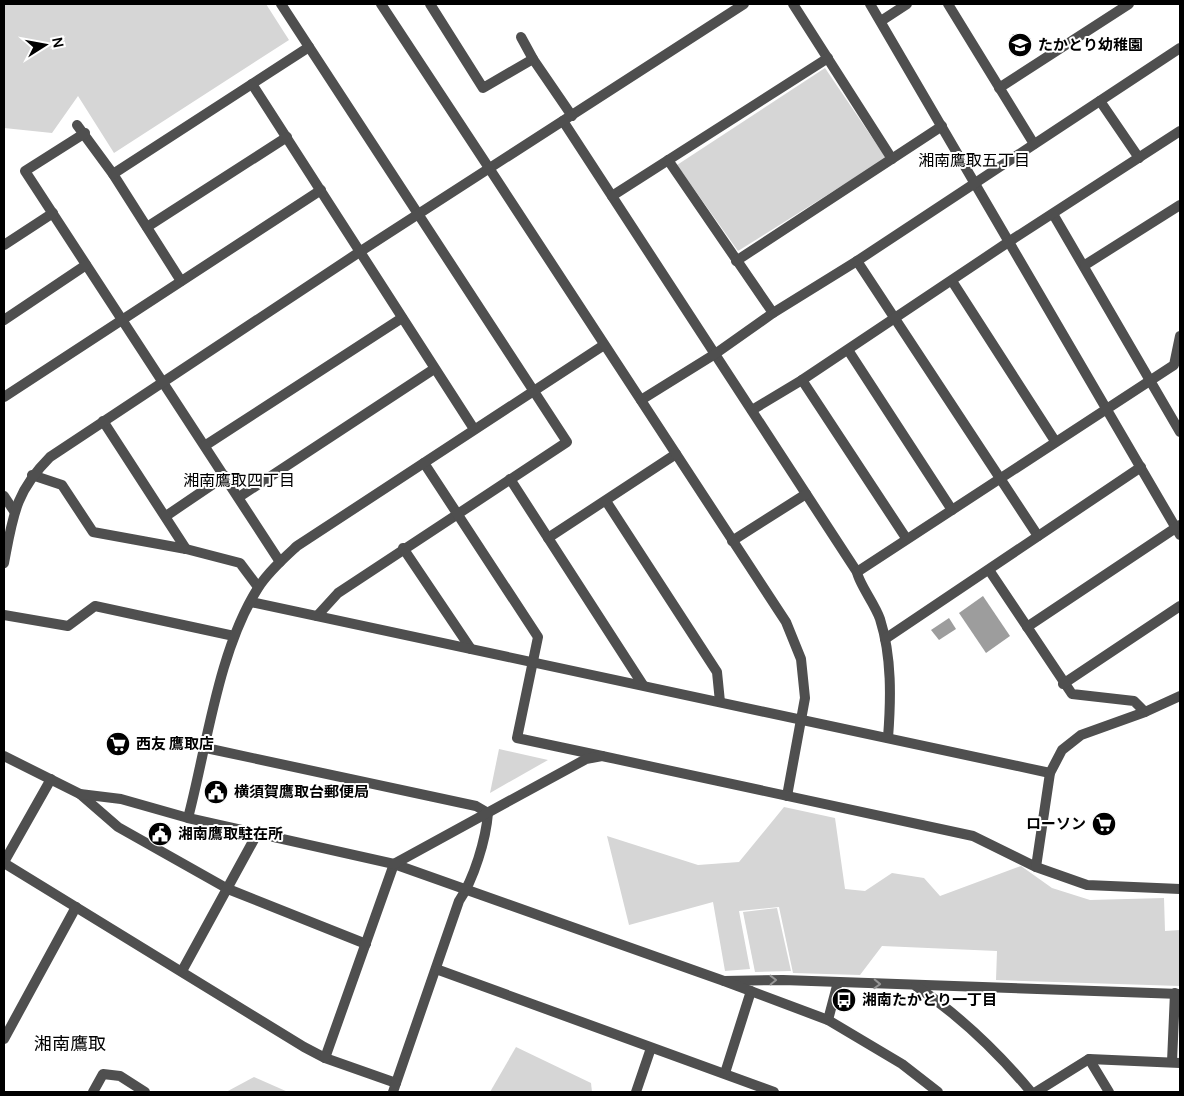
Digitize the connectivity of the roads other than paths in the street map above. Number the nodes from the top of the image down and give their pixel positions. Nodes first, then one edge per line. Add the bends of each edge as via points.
1 (281, 4) edge
2 (382, 4) edge
3 (430, 4) edge
4 (744, 4) edge
5 (793, 4) edge
6 (870, 4) edge
7 (907, 4) edge
8 (948, 4) edge
9 (1127, 4) edge
10 (881, 21) junction
11 (520, 38) dead end
12 (309, 47) junction
13 (1180, 48) edge
14 (533, 58) junction
15 (828, 58) junction
16 (252, 84) junction
17 (1000, 88) junction
18 (1100, 101) junction
19 (567, 119) junction
20 (77, 125) dead end
21 (942, 126) junction
22 (1180, 131) edge
23 (85, 133) junction
24 (287, 137) junction
25 (1034, 144) junction
26 (1139, 158) junction
27 (892, 159) junction
28 (668, 160) junction
29 (489, 168) junction
30 (113, 174) junction
31 (975, 183) junction
32 (321, 190) junction
33 (612, 196) junction
34 (1180, 205) edge
35 (53, 213) junction
36 (1053, 214) junction
37 (420, 215) junction
38 (147, 227) junction
39 (1010, 241) junction
40 (4, 245) edge
41 (361, 251) junction
42 (736, 261) junction
43 (858, 261) junction
44 (1084, 264) junction
45 (86, 265) junction
46 (181, 281) junction
47 (952, 281) junction
48 (773, 313) junction
49 (895, 317) junction
50 (402, 318) junction
51 (4, 320) edge
52 (122, 320) junction
53 (1180, 336) edge
54 (604, 345) junction
55 (848, 350) junction
56 (715, 354) junction
57 (434, 369) junction
58 (1151, 379) junction
59 (802, 380) junction
60 (162, 383) junction
61 (534, 390) junction
62 (4, 397) edge
63 (641, 400) junction
64 (1106, 408) junction
65 (752, 410) junction
66 (103, 421) junction
67 (474, 429) junction
68 (1180, 432) edge
69 (1055, 441) junction
70 (206, 445) junction
71 (676, 454) junction
72 (424, 463) junction
73 (1141, 467) junction
74 (32, 475) junction
75 (225, 476) junction
76 (999, 478) junction
77 (510, 480) junction
78 (806, 494) junction
79 (4, 496) edge
80 (239, 497) junction
81 (606, 501) junction
82 (952, 510) junction
83 (14, 511) junction
84 (457, 513) junction
85 (166, 516) junction
86 (1179, 529) edge
87 (1038, 536) junction
88 (548, 538) junction
89 (906, 538) junction
90 (732, 542) junction
91 (404, 548) junction
92 (186, 549) junction
93 (280, 562) junction
94 (4, 563) edge
95 (989, 570) junction
96 (857, 572) junction
97 (258, 587) junction
98 (251, 602) junction
99 (1180, 606) edge
100 (4, 615) edge
101 (316, 616) junction
102 (1027, 627) junction
103 (234, 636) junction
104 (886, 639) junction
105 (471, 649) junction
106 (532, 662) junction
107 (1064, 684) junction
108 (644, 685) junction
109 (1180, 696) edge
110 (720, 702) junction
111 (1146, 712) junction
112 (802, 720) junction
113 (888, 738) junction
114 (206, 748) junction
115 (4, 756) edge
116 (602, 756) junction
117 (1050, 773) junction
118 (51, 779) junction
119 (80, 794) junction
120 (787, 796) junction
121 (488, 813) junction
122 (188, 818) junction
123 (257, 834) junction
124 (4, 863) edge
125 (394, 864) junction
126 (1036, 867) junction
127 (228, 889) junction
128 (1180, 889) edge
129 (466, 890) junction
130 (76, 907) junction
131 (366, 944) junction
132 (436, 969) junction
133 (182, 971) junction
134 (724, 981) junction
135 (838, 982) junction
136 (915, 985) junction
137 (751, 991) junction
138 (1178, 994) edge
139 (828, 1020) junction
140 (4, 1039) edge
141 (651, 1048) junction
142 (325, 1058) junction
143 (1089, 1059) junction
144 (1176, 1062) edge
145 (725, 1073) junction
146 (394, 1088) edge
147 (93, 1092) edge
148 (145, 1092) edge
149 (636, 1092) edge
150 (774, 1092) edge
151 (938, 1092) edge
152 (1031, 1092) edge
153 (1036, 1092) edge
154 (1109, 1092) edge

1 - 12 street
2 - 29 street
3 - 14 street via 483,88
4 - 19 street
5 - 15 street
6 - 10 street
7 - 10 street
8 - 17 street
9 - 17 street
10 - 21 street
11 - 14 street
12 - 16 street
12 - 37 street
13 - 18 street
14 - 19 street
15 - 27 street
15 - 28 street
16 - 24 street
16 - 30 street
17 - 25 street
18 - 25 street
18 - 26 street
19 - 29 street
19 - 33 street
20 - 23 street
21 - 27 street
21 - 31 street
22 - 26 street
23 - 30 street
23 - 35 street via 25,171
24 - 32 street
24 - 38 street
25 - 31 street
26 - 36 street
27 - 42 street
28 - 33 street
28 - 42 street
29 - 37 street
29 - 54 street
30 - 38 street
31 - 39 street
31 - 43 street
32 - 41 street
32 - 46 street
33 - 56 street
34 - 44 street
35 - 40 street
35 - 45 street
36 - 39 street
36 - 44 street
37 - 41 street
37 - 61 street
38 - 46 street
39 - 47 street
39 - 64 street
41 - 50 street
41 - 60 street
42 - 48 street
43 - 48 street
43 - 49 street
44 - 58 street
45 - 51 street
45 - 52 street
46 - 52 street
47 - 49 street
47 - 69 street
48 - 56 street
49 - 55 street
49 - 76 street
50 - 57 street
50 - 70 street
52 - 60 street
52 - 62 street
53 - 58 street via 1174,365
54 - 61 street
54 - 63 street
55 - 59 street
55 - 82 street
56 - 63 street
56 - 65 street
57 - 67 street
57 - 80 street
58 - 64 street
58 - 68 street
59 - 65 street
59 - 89 street
60 - 66 street
60 - 70 street
61 - 67 street
61 - 77 street via 567,442
63 - 71 street
64 - 69 street
64 - 73 street
65 - 78 street
66 - 74 street via 50,457
66 - 85 street
67 - 72 street
69 - 76 street
70 - 75 street
71 - 81 street
71 - 90 street
72 - 84 street
72 - 93 street via 298,546
73 - 86 street
73 - 87 street
74 - 83 street
74 - 92 street via 62,485 92,532
75 - 80 street
75 - 85 street
76 - 82 street
76 - 87 street
77 - 84 street
77 - 88 street
78 - 90 street
78 - 96 street
79 - 83 street
80 - 93 street
81 - 88 street
81 - 110 street via 716,672
82 - 89 street
83 - 94 street
84 - 91 street
84 - 106 street via 538,637
85 - 92 street
86 - 102 street
87 - 95 street
88 - 108 street
89 - 96 street
90 - 112 street via 786,622 794,640 804,681
91 - 101 street via 338,593
91 - 105 street
92 - 97 street via 240,563
93 - 97 street
95 - 102 street
95 - 104 street
96 - 104 street via 873,601
97 - 98 street
98 - 101 street
98 - 103 street
99 - 107 street
100 - 103 street via 68,626 95,606
101 - 105 street
102 - 107 street
103 - 114 street
104 - 113 street via 890,703
105 - 106 street
106 - 108 street
106 - 116 street via 517,738
107 - 111 street via 1072,694 1134,701
108 - 110 street
109 - 111 street
110 - 112 street
111 - 117 street via 1081,735 1062,750
112 - 113 street
112 - 120 street
113 - 117 street
114 - 121 street via 476,806
114 - 122 street
115 - 118 street
116 - 120 street
116 - 121 street via 586,759
117 - 126 street
118 - 119 street
118 - 124 street
119 - 122 street via 121,799
119 - 127 street via 118,827
120 - 126 street via 973,836
121 - 125 street
121 - 129 street via 487,828
122 - 123 street
123 - 125 street
123 - 127 street
124 - 130 street
125 - 129 street
125 - 131 street
126 - 128 street via 1087,885
127 - 131 street
127 - 133 street
129 - 132 street via 459,901
129 - 134 street
130 - 133 street
130 - 140 street
131 - 142 street
132 - 141 street
132 - 146 street
133 - 142 street
134 -> 135 street
134 - 137 street
135 -> 136 street
135 - 139 street
136 - 138 street
136 - 152 street via 975,1032
137 - 139 street
137 - 145 street
138 - 144 street
139 - 151 street via 902,1064
141 - 145 street
141 - 149 street
142 - 146 street
143 - 144 street
143 - 153 street
143 - 154 street
145 - 150 street
147 - 148 street via 103,1074 120,1076

